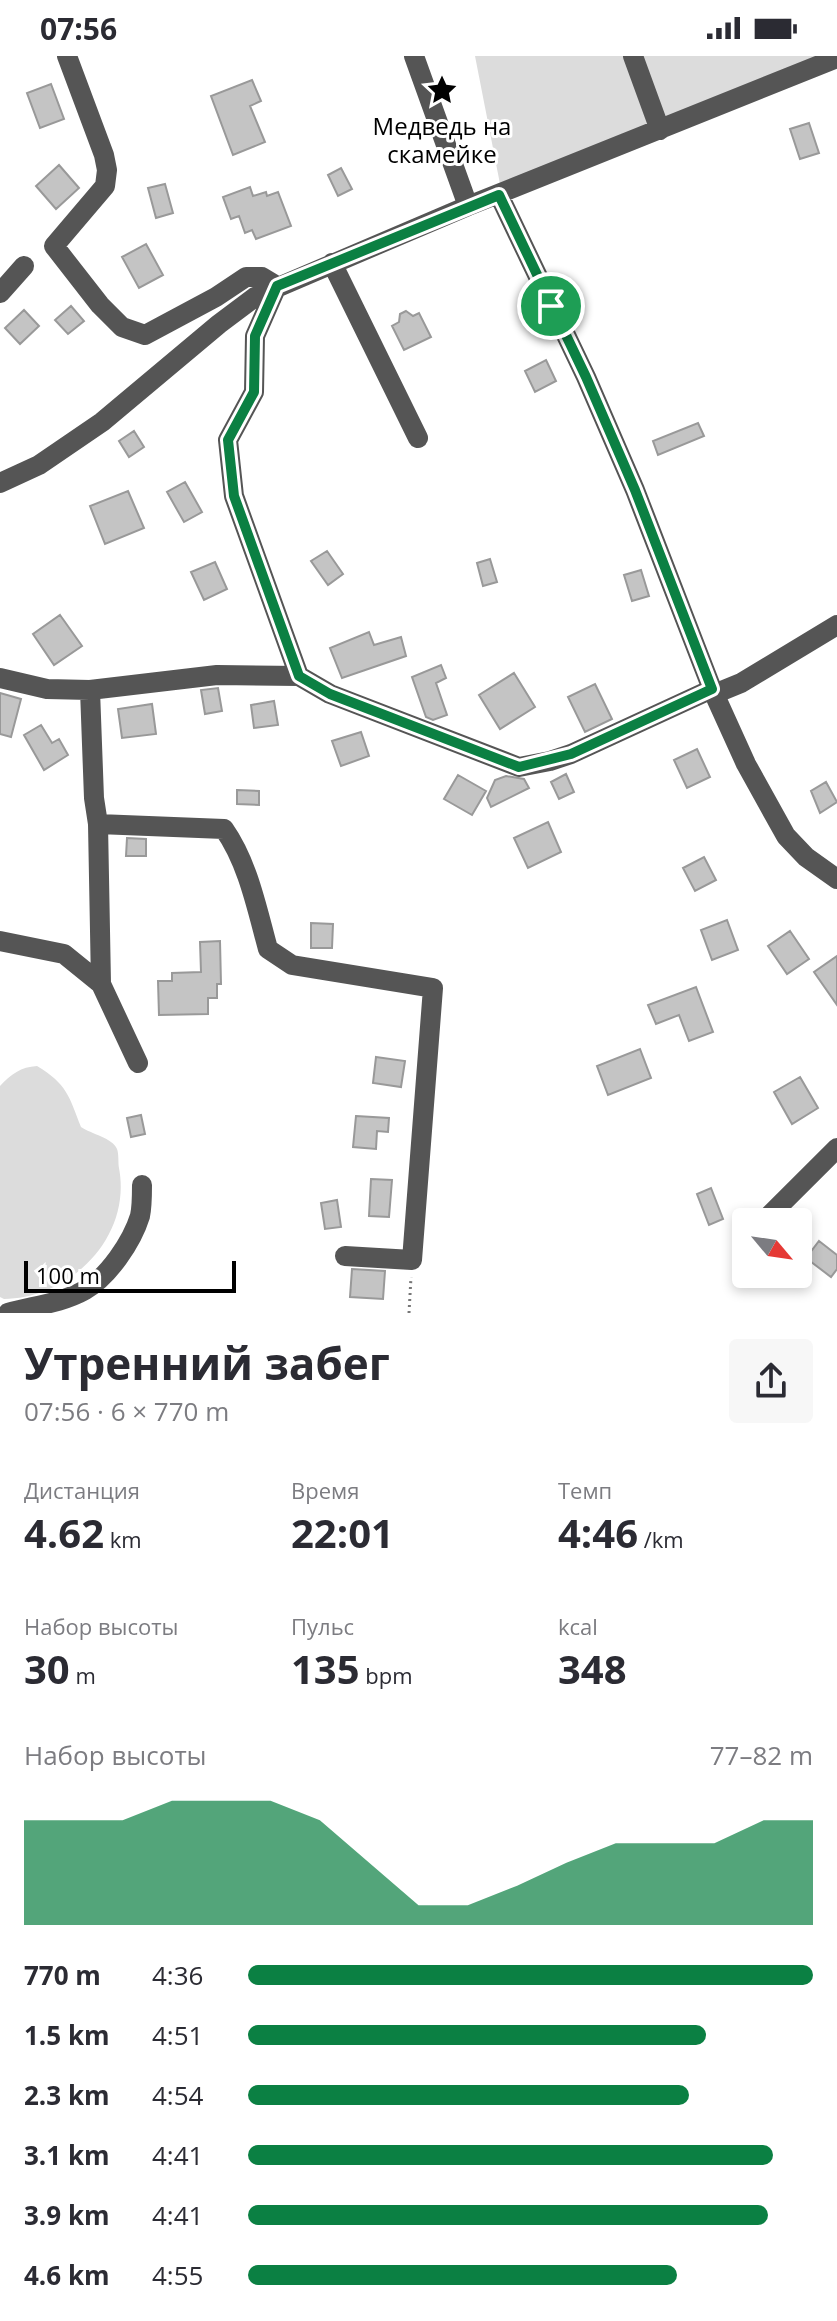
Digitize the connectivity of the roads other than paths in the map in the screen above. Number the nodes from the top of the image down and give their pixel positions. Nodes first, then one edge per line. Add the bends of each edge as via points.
1 (67, 56) edge
2 (414, 56) edge
3 (633, 56) edge
4 (837, 58) edge
5 (660, 130) junction
6 (499, 195) junction
7 (468, 206) junction
8 (332, 263) junction
9 (24, 266) dead end
10 (277, 286) junction
11 (0, 293) edge
12 (418, 438) dead end
13 (0, 483) edge
14 (837, 625) edge
15 (299, 676) junction
16 (0, 678) edge
17 (712, 689) junction
18 (90, 690) junction
19 (98, 824) junction
20 (837, 879) edge
21 (0, 941) edge
22 (101, 984) junction
23 (138, 1063) dead end
24 (837, 1148) edge
25 (142, 1185) dead end
26 (777, 1208) edge
27 (345, 1256) dead end
28 (8, 1313) edge

1 - 10 street via 107,170 105,186 54,246 100,305 122,327 145,335 246,277 262,277
2 - 7 street
3 - 5 street
4 - 5 street
5 - 6 street
6 - 7 street
6 - 17 street via 635,490
7 - 8 street
8 - 10 street
8 - 12 street
9 - 11 street
10 - 13 street via 219,324 67,447
10 - 15 street via 255,336 254,392 228,440 234,496
14 - 17 street via 741,683 719,692
15 - 17 street via 330,694 519,767 571,754
15 - 18 street via 217,675
16 - 18 street via 47,689
17 - 20 street via 786,836
18 - 19 street
19 - 22 street
19 - 27 street via 224,829 248,880 268,949 292,965 433,988 412,1260
21 - 22 street via 64,954
22 - 23 street
24 - 26 street
25 - 28 street via 140,1215 127,1243 88,1289

